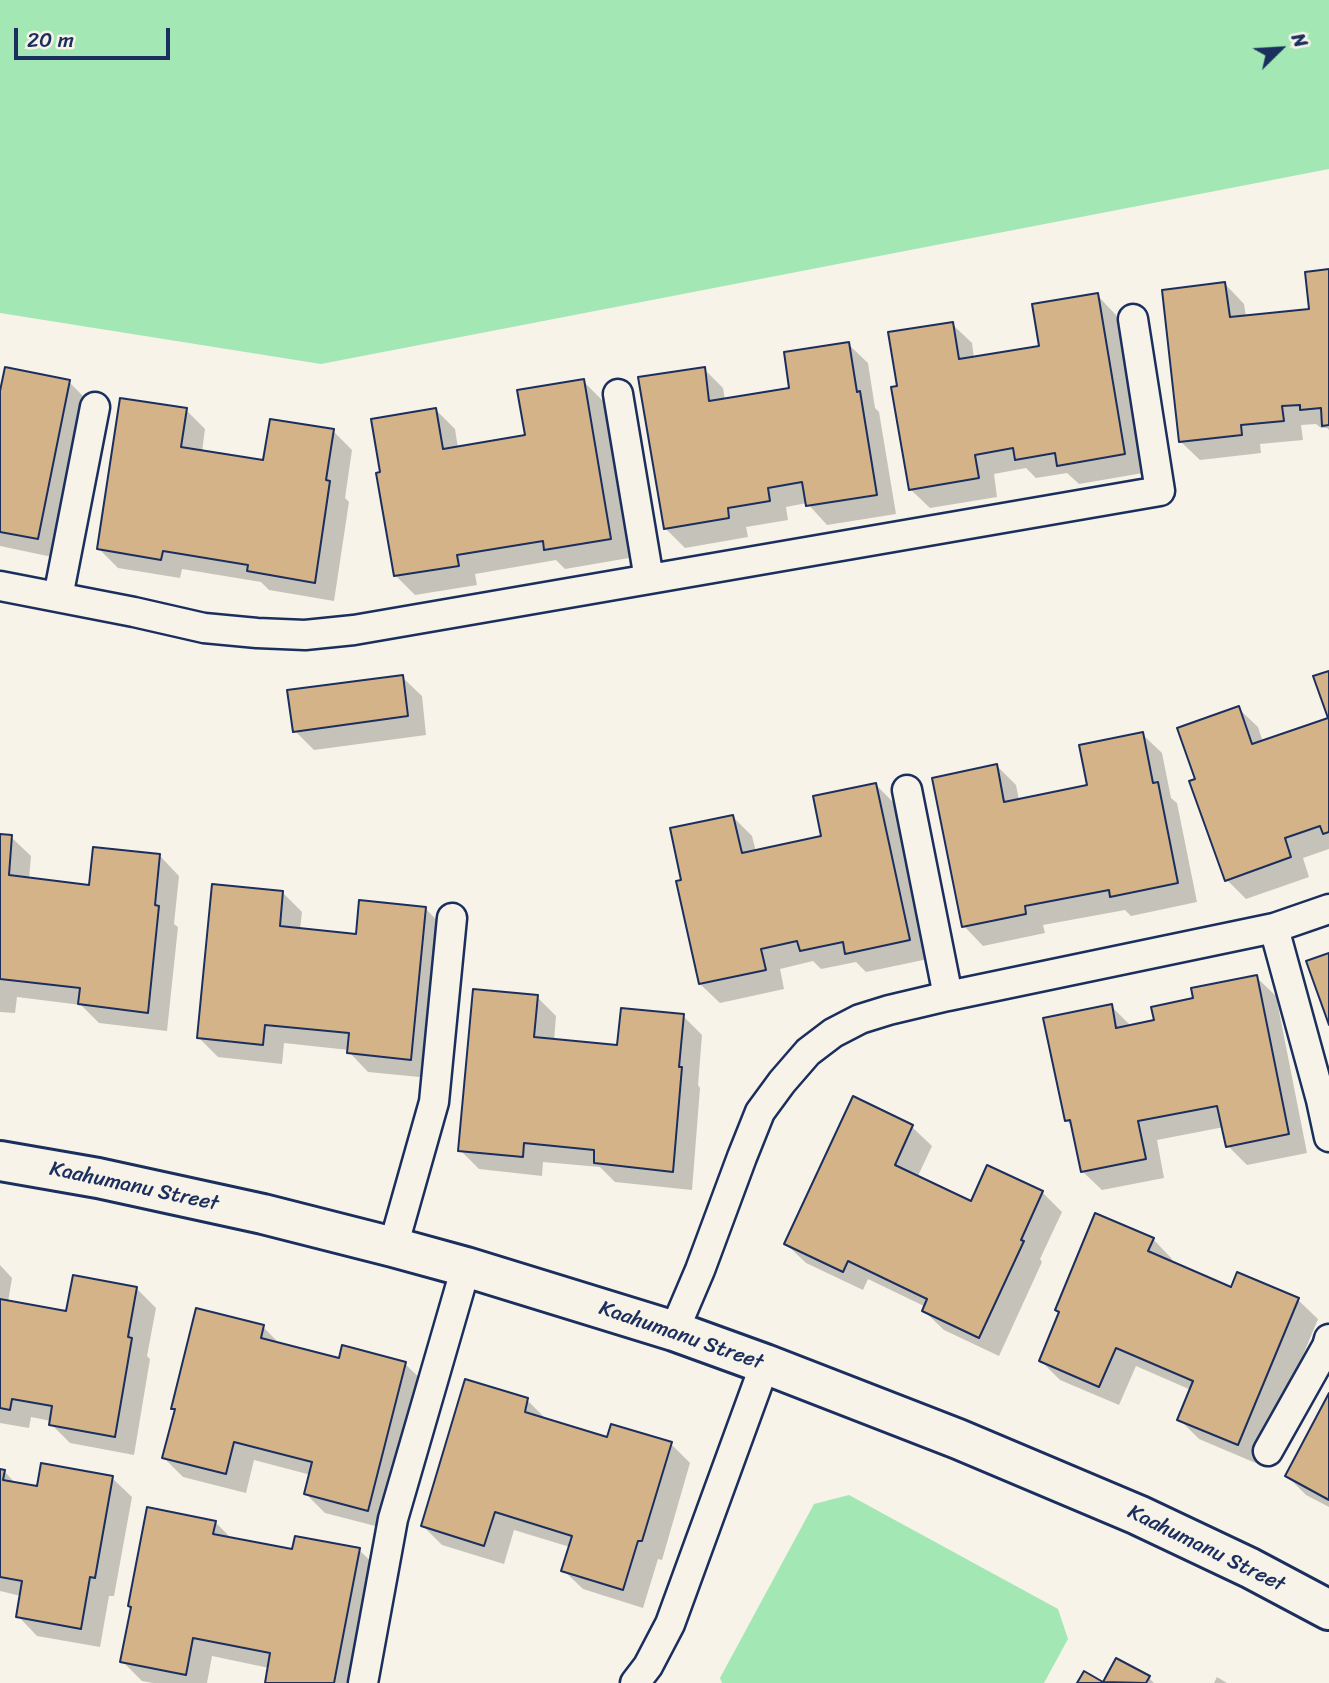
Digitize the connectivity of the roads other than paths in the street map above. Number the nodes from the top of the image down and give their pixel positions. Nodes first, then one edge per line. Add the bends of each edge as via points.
1 (1133, 319) dead end
2 (618, 394) dead end
3 (95, 407) dead end
4 (649, 579) junction
5 (0, 586) edge
6 (58, 597) junction
7 (907, 790) dead end
8 (1329, 909) edge
9 (452, 918) dead end
10 (1274, 928) junction
11 (948, 996) junction
12 (1329, 1137) edge
13 (0, 1161) edge
14 (393, 1247) junction
15 (466, 1267) junction
16 (674, 1331) junction
17 (1329, 1339) edge
18 (765, 1364) junction
19 (1268, 1451) dead end
20 (1329, 1610) edge
21 (363, 1683) edge
22 (635, 1683) edge

1 - 4 lane via 1160,491
2 - 4 lane
3 - 6 lane
4 - 6 lane via 305,635 204,628
5 - 6 lane
7 - 11 lane
8 - 10 lane
9 - 14 lane via 434,1102
10 - 11 lane
10 - 12 lane
11 - 16 lane via 860,1019 808,1052 782,1082 760,1112
13 - 14 street, Kaahumanu Street via 98,1178
14 - 15 street, Kaahumanu Street
15 - 16 street, Kaahumanu Street
15 - 21 lane via 393,1519
16 - 18 street, Kaahumanu Street
17 - 19 lane
18 - 20 street, Kaahumanu Street via 1138,1515
18 - 22 lane via 670,1624

